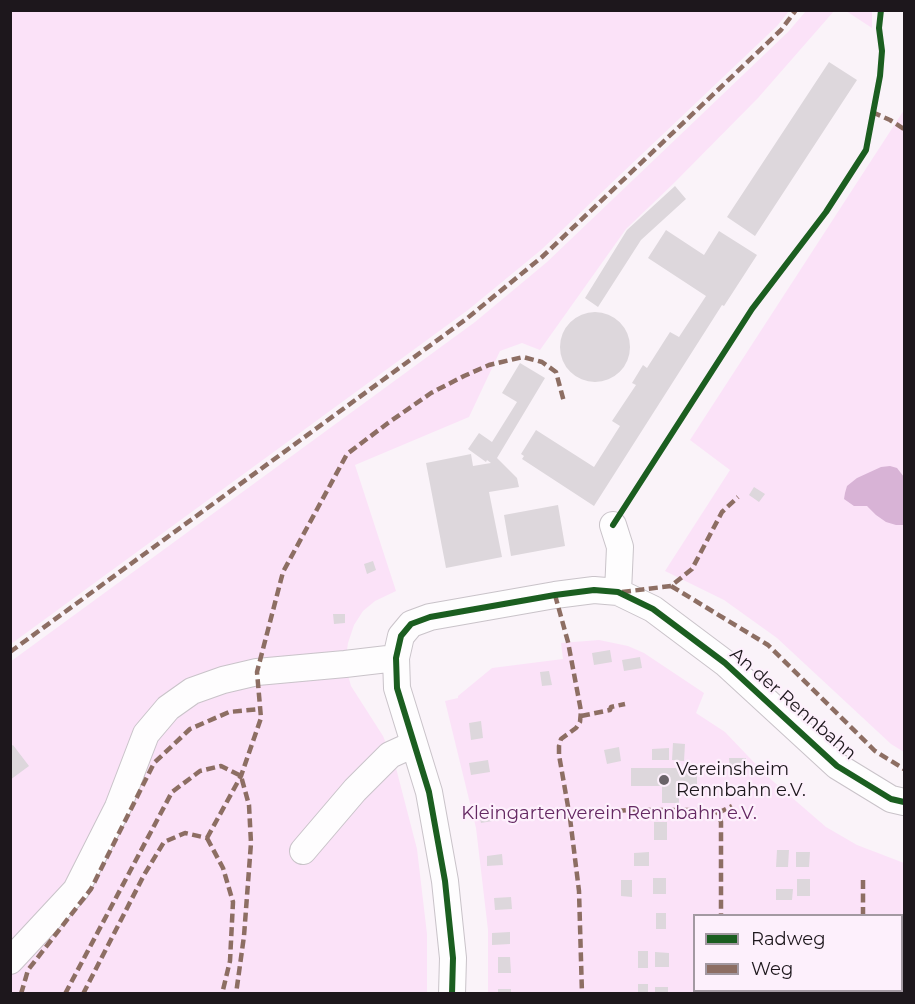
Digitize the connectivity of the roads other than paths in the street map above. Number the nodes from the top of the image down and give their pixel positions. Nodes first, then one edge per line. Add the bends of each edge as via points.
1 (613, 525) dead end
2 (618, 592) junction
3 (396, 658) junction
4 (414, 744) junction
5 (904, 802) edge
6 (303, 851) dead end
7 (10, 961) edge
8 (452, 993) edge

1 - 2 street via 620,547
2 - 3 street, An der Rennbahn via 584,591 430,617 411,624 401,636
2 - 5 street, An der Rennbahn via 653,609 725,663 837,766 891,799
3 - 4 street, An der Rennbahn via 397,688
3 - 7 street via 257,672 192,691 168,708 146,734 118,807 76,890
4 - 6 street via 390,755
4 - 8 street, An der Rennbahn via 429,792 445,881 453,958

